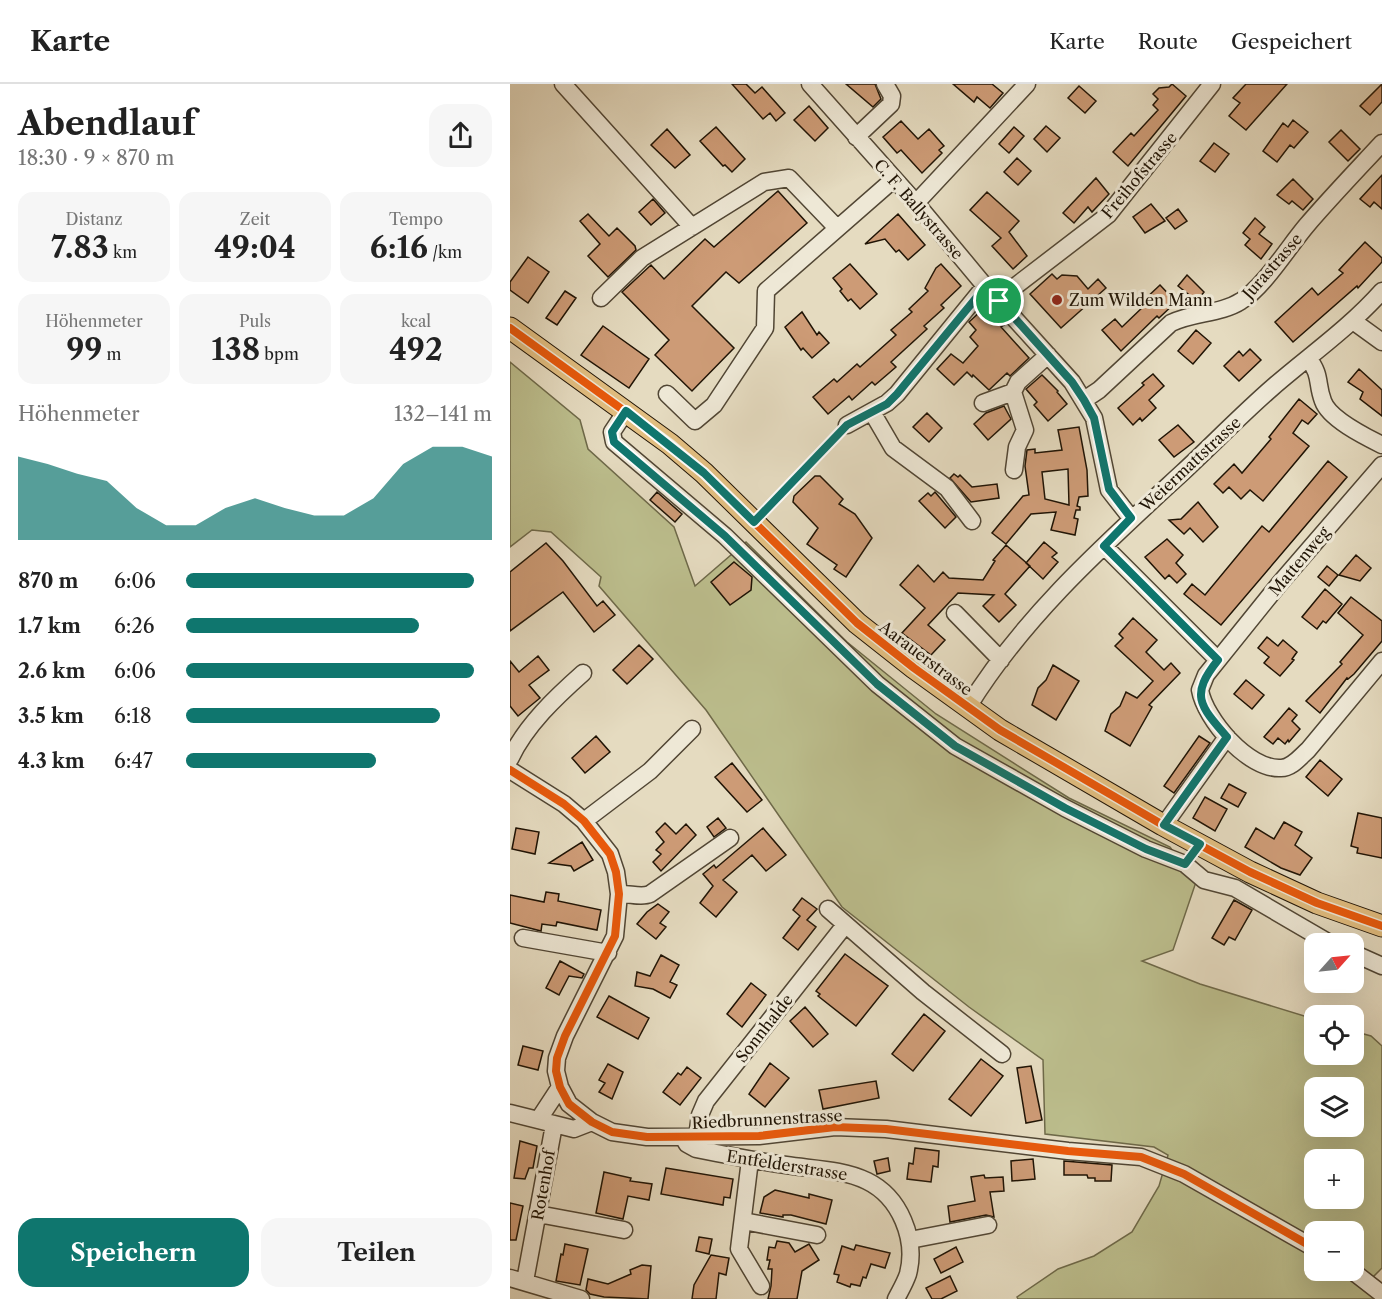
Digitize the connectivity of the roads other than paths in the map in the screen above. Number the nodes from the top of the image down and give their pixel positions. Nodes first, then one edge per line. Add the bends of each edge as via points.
1 (810, 84) edge
2 (885, 84) edge
3 (1026, 84) edge
4 (1212, 84) edge
5 (570, 87) edge
6 (856, 137) junction
7 (1382, 143) edge
8 (894, 179) junction
9 (916, 203) junction
10 (687, 223) junction
11 (837, 228) junction
12 (986, 286) junction
13 (1382, 291) edge
14 (601, 298) dead end
15 (999, 301) junction
16 (1353, 321) junction
17 (510, 328) edge
18 (1382, 342) edge
19 (1048, 355) junction
20 (1308, 358) junction
21 (1013, 392) junction
22 (667, 394) dead end
23 (1084, 400) junction
24 (983, 403) dead end
25 (626, 411) junction
26 (872, 412) junction
27 (847, 425) dead end
28 (1382, 445) edge
29 (1382, 465) edge
30 (1014, 470) dead end
31 (1131, 518) junction
32 (972, 521) dead end
33 (1104, 546) junction
34 (955, 613) dead end
35 (1001, 660) junction
36 (1218, 660) junction
37 (1382, 661) edge
38 (583, 673) dead end
39 (969, 707) junction
40 (692, 729) dead end
41 (1227, 737) junction
42 (510, 759) edge
43 (510, 770) edge
44 (584, 821) junction
45 (1164, 825) junction
46 (730, 838) dead end
47 (1200, 844) junction
48 (1185, 864) junction
49 (619, 894) junction
50 (828, 909) dead end
51 (845, 925) junction
52 (1382, 926) edge
53 (1312, 933) edge
54 (523, 938) dead end
55 (608, 952) junction
56 (1364, 958) edge
57 (1382, 966) edge
58 (1002, 1054) dead end
59 (560, 1087) junction
60 (510, 1113) edge
61 (547, 1122) junction
62 (592, 1122) junction
63 (690, 1137) junction
64 (750, 1160) junction
65 (538, 1214) junction
66 (742, 1221) junction
67 (988, 1225) dead end
68 (624, 1230) dead end
69 (817, 1235) dead end
70 (910, 1240) junction
71 (1304, 1242) edge
72 (518, 1280) edge
73 (1364, 1280) edge
74 (760, 1286) dead end
75 (1382, 1293) edge
76 (581, 1299) edge
77 (896, 1299) edge

1 - 6 street, C. F. Ballystrasse
2 - 6 street via 892,96 891,104
3 - 9 street
4 - 15 street, Freihofstrasse via 1108,215
5 - 10 street
6 - 8 street, C. F. Ballystrasse
7 - 23 street, Jurastrasse via 1244,300 1171,323
8 - 9 street, C. F. Ballystrasse
8 - 11 street
9 - 12 street, C. F. Ballystrasse
10 - 11 street via 764,182 789,178
10 - 14 street via 642,258
11 - 22 street via 766,291 765,328 714,405 695,421
12 - 15 street, C. F. Ballystrasse
12 - 26 street via 897,394
13 - 16 street, Weiermattstrasse
15 - 19 street, C. F. Ballystrasse
16 - 18 street
16 - 20 street, Weiermattstrasse
17 - 25 main road, Aarauerstrasse
19 - 21 street via 1018,382
19 - 23 street, C. F. Ballystrasse
20 - 28 street via 1320,380 1323,404 1357,432
20 - 31 street, Weiermattstrasse
21 - 24 street
21 - 30 street via 1025,430 1017,447
23 - 31 street, C. F. Ballystrasse via 1094,418 1109,489
25 - 39 main road, Aarauerstrasse via 704,473 857,623
25 - 48 street via 612,432 614,442 725,536 877,684 955,746 1074,813
26 - 27 street
26 - 32 street via 893,448 947,488
29 - 36 street, Mattenweg
31 - 33 street, Weiermattstrasse
33 - 35 street, Weiermattstrasse via 1022,631
33 - 36 street
34 - 35 street
35 - 39 street, Weiermattstrasse
36 - 41 street, Mattenweg via 1200,690 1206,710
37 - 41 street, Mattenweg via 1308,750 1289,766 1278,768 1253,759
38 - 42 street via 545,711
39 - 45 main road, Aarauerstrasse via 1000,730
40 - 44 street via 650,771
41 - 45 street
43 - 44 street
44 - 49 street via 610,855
45 - 47 main road, Aarauerstrasse
46 - 49 street via 650,894
47 - 48 street
47 - 52 main road, Aarauerstrasse via 1317,903
48 - 53 street via 1204,879 1235,888
49 - 55 street via 615,936
50 - 51 street
51 - 58 street
51 - 63 street, Sonnhalde via 706,1101
54 - 55 street
55 - 59 street via 557,1058
56 - 57 street
59 - 61 street
59 - 62 street, Riedbrunnenstrasse via 569,1104
60 - 61 street
61 - 62 street via 574,1129
61 - 65 street, Rotenhof
62 - 63 street, Riedbrunnenstrasse via 612,1132
63 - 64 street, Entfelderstrasse via 687,1144 696,1149
63 - 71 street, Riedbrunnenstrasse via 759,1136 834,1127 1119,1153 1184,1174
64 - 66 street
64 - 70 street, Entfelderstrasse via 832,1171 866,1180 889,1196
65 - 68 street
65 - 72 street, Rotenhof
66 - 69 street
66 - 74 street via 739,1249
67 - 70 street
70 - 77 street, Entfelderstrasse via 907,1275
72 - 76 street, Rotenhof
73 - 75 street

